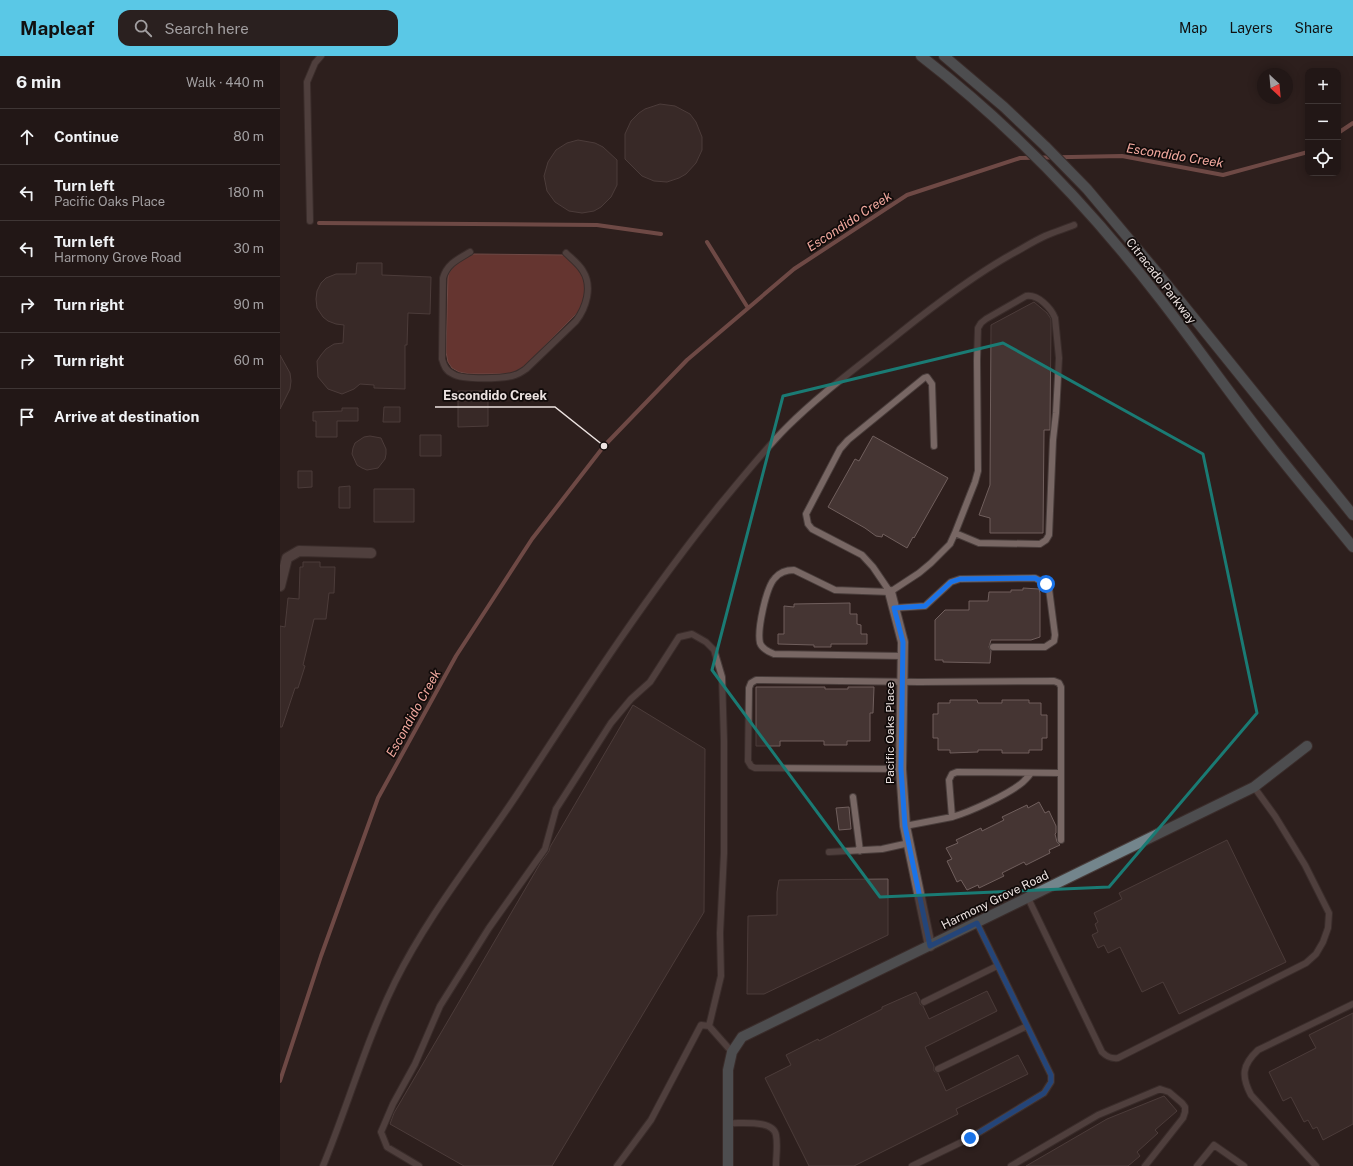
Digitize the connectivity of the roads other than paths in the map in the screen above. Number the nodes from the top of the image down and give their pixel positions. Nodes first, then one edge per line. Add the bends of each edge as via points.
1 (321, 56) edge
2 (921, 56) edge
3 (944, 56) edge
4 (310, 221) dead end
5 (1074, 225) dead end
6 (470, 252) dead end
7 (566, 253) dead end
8 (934, 446) dead end
9 (1353, 515) edge
10 (955, 533) junction
11 (1353, 547) edge
12 (371, 553) dead end
13 (280, 586) edge
14 (890, 592) junction
15 (894, 608) junction
16 (993, 648) dead end
17 (903, 656) junction
18 (903, 681) junction
19 (1307, 746) dead end
20 (901, 769) junction
21 (1031, 772) junction
22 (1060, 773) junction
23 (1254, 787) junction
24 (853, 797) dead end
25 (952, 817) junction
26 (905, 826) junction
27 (1061, 840) dead end
28 (909, 843) junction
29 (860, 851) junction
30 (829, 852) dead end
31 (1028, 898) junction
32 (977, 923) junction
33 (930, 946) junction
34 (998, 966) junction
35 (924, 1002) dead end
36 (1353, 1004) edge
37 (709, 1026) junction
38 (1027, 1026) junction
39 (732, 1052) junction
40 (938, 1069) dead end
41 (728, 1123) junction
42 (323, 1166) edge
43 (419, 1166) edge
44 (617, 1166) edge
45 (728, 1166) edge
46 (776, 1166) edge
47 (912, 1166) edge
48 (1011, 1166) edge
49 (1145, 1166) edge
50 (1197, 1166) edge
51 (1244, 1166) edge
52 (1316, 1166) edge

1 - 4 lane via 315,63 308,82
2 - 11 main road, Citracado Parkway via 994,117 1075,197 1161,299 1212,370
3 - 9 main road, Citracado Parkway via 1010,112 1087,189
5 - 42 lane via 1042,237 995,264 914,322 816,400 786,428 745,474 679,556 621,637 418,939 381,1012
6 - 7 lane via 453,262 443,278 442,360 445,368 452,374 466,378 508,377 520,373 576,320 587,298 586,277
8 - 14 lane via 932,384 927,377 840,449 806,514 812,529 862,555
10 - 10 lane via 988,544 1040,544 1049,535 1059,358 1054,313 1031,295 986,319 978,328 978,471
10 - 14 lane via 950,544 931,563
12 - 13 street via 299,551 286,558
14 - 15 street, Pacific Oaks Place
14 - 17 lane via 835,590 794,570 787,570 774,579 762,612 760,643 768,652 774,654
15 - 16 lane via 925,606 951,582 960,579 1035,578 1046,584 1049,589 1054,640 1044,647
15 - 17 street, Pacific Oaks Place via 903,642
17 - 18 street, Pacific Oaks Place
18 - 20 street, Pacific Oaks Place
18 - 20 lane via 756,680 748,688 748,761 751,766
18 - 22 lane via 1059,683
19 - 23 main road, Harmony Grove Road
20 - 26 street, Pacific Oaks Place
21 - 22 lane
21 - 25 lane via 1015,788
21 - 25 lane via 952,774 949,780
22 - 27 lane
23 - 31 main road, Harmony Grove Road
23 - 31 lane via 1275,816 1329,913 1328,928 1323,942 1316,954 1306,963 1118,1058 1106,1057 1102,1052
24 - 29 lane
25 - 26 lane
26 - 28 street, Pacific Oaks Place
28 - 29 lane
28 - 33 street, Pacific Oaks Place
29 - 30 lane
31 - 32 main road, Harmony Grove Road
32 - 33 main road, Harmony Grove Road
32 - 34 lane
33 - 39 main road, Harmony Grove Road via 742,1037
34 - 35 lane
34 - 38 lane
36 - 52 lane via 1258,1050 1246,1065 1245,1084 1251,1095
37 - 39 lane
37 - 43 lane via 721,976 720,933 724,853 722,677 714,650 692,634 679,637 650,682 631,698 611,723 556,809 545,849 489,928 440,1006 381,1132 387,1147
37 - 44 lane via 701,1025 651,1120
38 - 40 lane
38 - 47 lane via 1051,1075 1051,1082 1044,1093 970,1138
39 - 41 main road, Harmony Grove Road via 728,1070
41 - 45 main road, Harmony Grove Road
41 - 46 lane via 766,1125 774,1130
48 - 49 lane via 1098,1115 1160,1089 1165,1090 1185,1107 1183,1118
50 - 51 lane via 1214,1145

